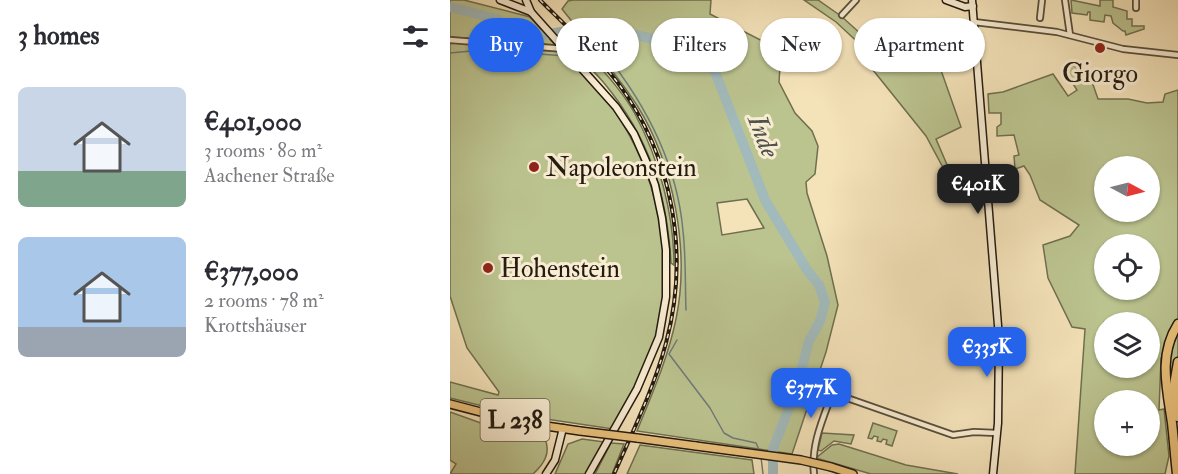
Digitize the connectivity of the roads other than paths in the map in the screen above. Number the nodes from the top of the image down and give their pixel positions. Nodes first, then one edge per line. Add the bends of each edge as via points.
1 (500, 0) edge
2 (526, 0) edge
3 (856, 0) edge
4 (946, 0) edge
5 (1042, 0) edge
6 (1065, 0) edge
7 (1136, 0) edge
8 (512, 2) edge
9 (973, 3) edge
10 (1136, 8) dead end
11 (531, 12) junction
12 (843, 15) dead end
13 (974, 18) edge
14 (1040, 18) dead end
15 (985, 22) edge
16 (1070, 35) junction
17 (556, 39) edge
18 (450, 40) edge
19 (556, 50) edge
20 (1178, 55) edge
21 (586, 72) edge
22 (978, 72) edge
23 (1178, 324) edge
24 (1178, 362) edge
25 (807, 384) dead end
26 (832, 394) junction
27 (450, 404) edge
28 (1178, 417) edge
29 (562, 428) junction
30 (997, 433) junction
31 (1174, 451) junction
32 (546, 474) edge
33 (589, 474) edge
34 (814, 474) edge
35 (853, 474) edge
36 (993, 474) edge
37 (1169, 474) edge
38 (1177, 474) edge

1 - 8 main road
2 - 11 main road
3 - 12 street
4 - 9 main road via 958,6
5 - 14 street
6 - 16 street
7 - 10 street
8 - 11 main road
9 - 13 main road
11 - 17 main road
15 - 16 street
16 - 20 street via 1119,48
18 - 19 street
21 - 33 main road via 616,106 640,146 659,203 666,266 666,297 659,337 637,389
22 - 30 main road via 999,338
23 - 31 highway via 1166,356
24 - 28 highway via 1174,391
25 - 26 street
26 - 30 street via 953,435
26 - 34 street via 814,443
27 - 29 main road, L 238 via 519,422
29 - 32 main road, L 238 via 555,460
29 - 35 main road, L 238, bridge via 801,460
30 - 36 main road
31 - 37 highway
31 - 38 highway

